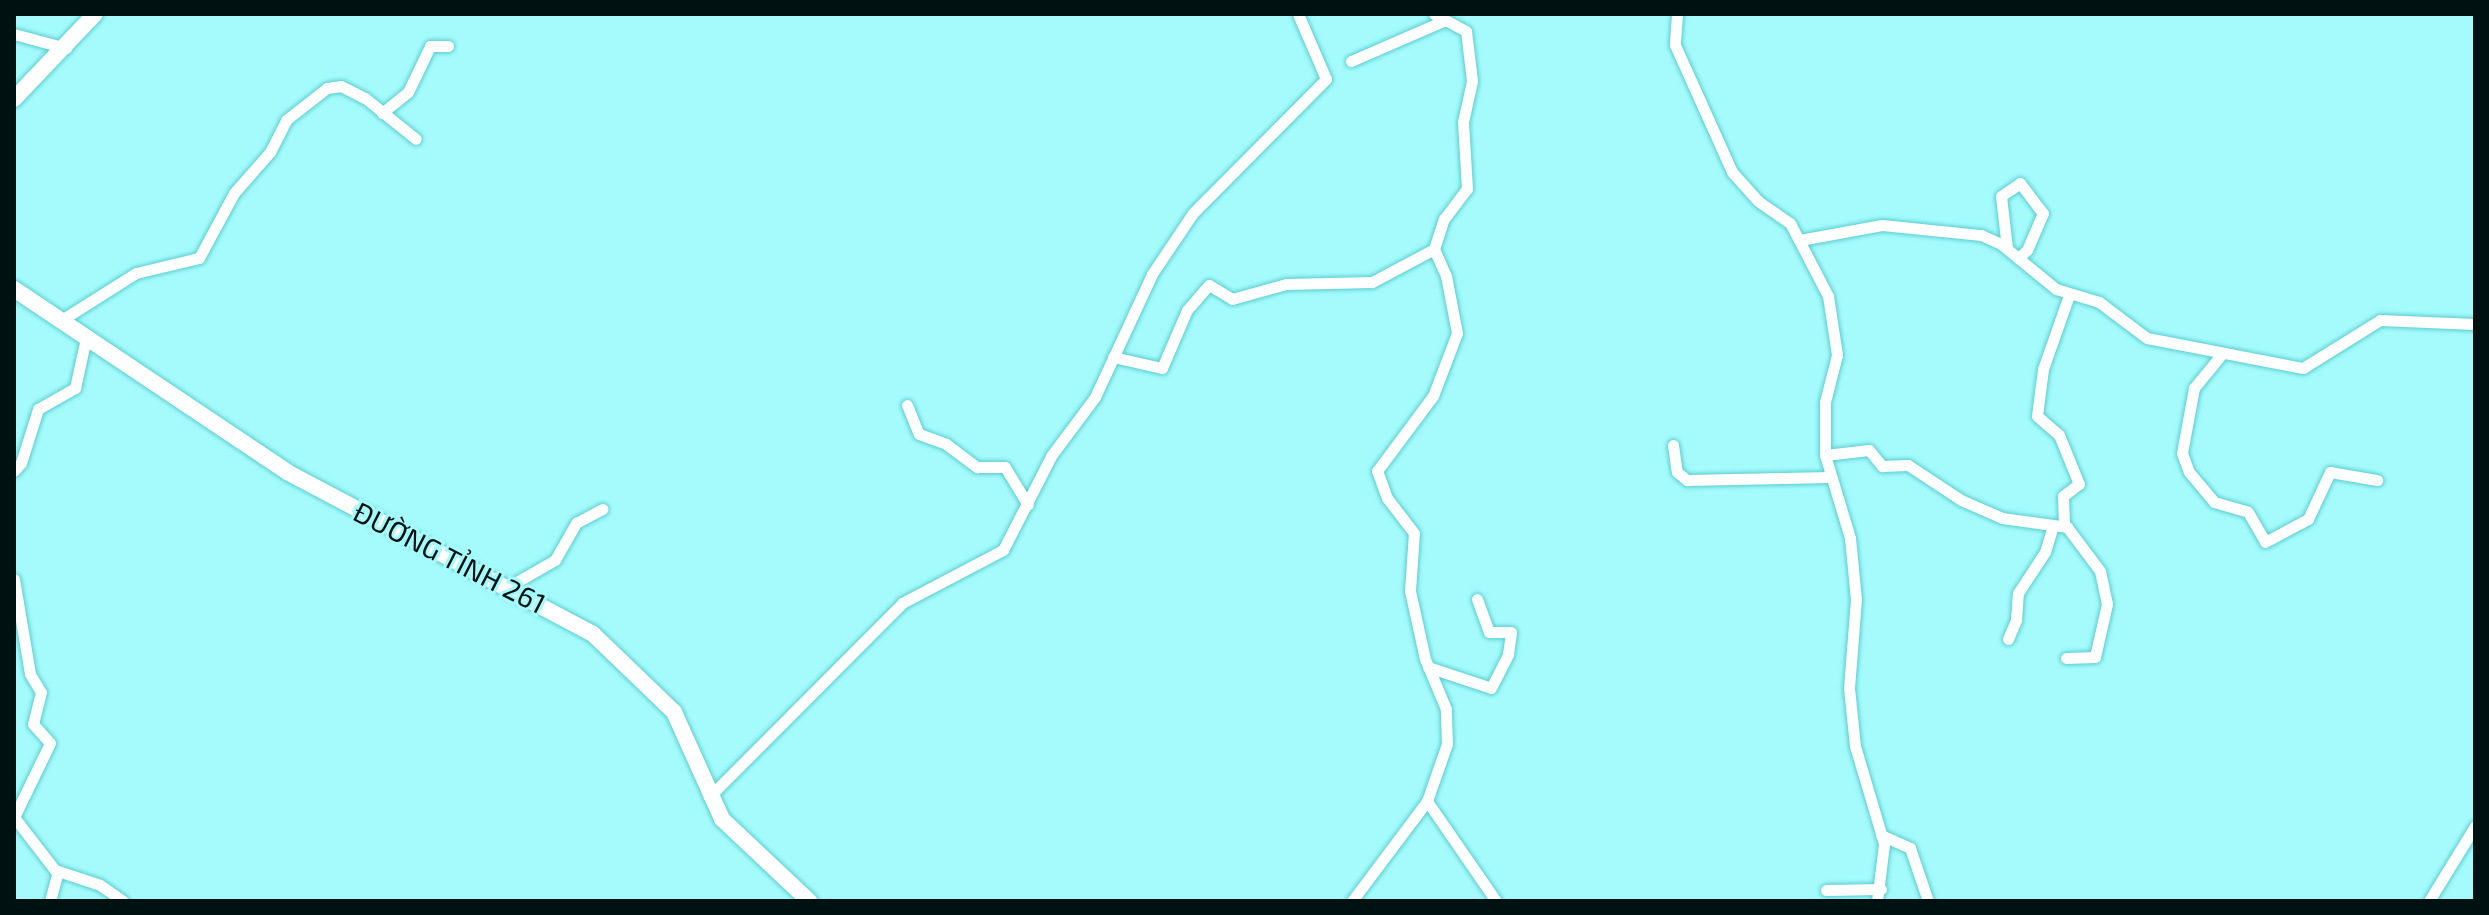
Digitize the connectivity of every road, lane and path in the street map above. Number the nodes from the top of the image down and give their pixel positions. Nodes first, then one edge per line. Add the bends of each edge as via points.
1 (95, 14) edge
2 (1298, 14) edge
3 (1677, 14) edge
4 (1439, 17) edge
5 (14, 34) edge
6 (448, 46) dead end
7 (66, 48) junction
8 (1351, 61) dead end
9 (14, 99) edge
10 (382, 113) junction
11 (416, 139) dead end
12 (1800, 240) junction
13 (2007, 248) junction
14 (1434, 249) junction
15 (2018, 258) junction
16 (14, 289) edge
17 (2069, 295) junction
18 (60, 321) junction
19 (2475, 324) edge
20 (86, 338) junction
21 (2221, 355) junction
22 (1113, 357) junction
23 (907, 405) dead end
24 (1673, 445) dead end
25 (1825, 455) junction
26 (14, 471) edge
27 (1831, 477) junction
28 (2377, 480) dead end
29 (1028, 505) junction
30 (602, 509) dead end
31 (2059, 525) junction
32 (14, 579) edge
33 (508, 587) junction
34 (1477, 599) dead end
35 (2008, 639) dead end
36 (2066, 658) dead end
37 (1428, 667) junction
38 (709, 797) junction
39 (1427, 801) junction
40 (2475, 826) edge
41 (1881, 835) junction
42 (58, 871) junction
43 (1881, 889) junction
44 (1826, 890) dead end
45 (50, 901) edge
46 (123, 901) edge
47 (809, 901) edge
48 (1352, 901) edge
49 (1496, 901) edge
50 (1877, 901) edge
51 (1928, 901) edge
52 (2429, 901) edge

1 - 7 main road
2 - 22 street via 1326,79 1193,213 1152,274
3 - 12 street via 1675,45 1732,172 1758,201 1786,217
4 - 8 street
4 - 14 street via 1468,33 1472,90 1463,122 1467,189 1444,219
5 - 7 street
6 - 10 street via 430,46 408,92
7 - 9 main road
10 - 11 street
10 - 18 street via 341,86 327,88 286,120 270,152 234,193 199,258 136,273
12 - 13 street via 1882,225 1981,235
12 - 25 street via 1828,296 1837,355 1825,402
13 - 15 street
13 - 15 street via 2001,196 2020,183 2043,213
14 - 22 street via 1372,282 1286,284 1232,299 1209,285 1187,310 1162,368
14 - 37 street via 1446,276 1455,341 1433,396 1377,471 1387,498 1414,533 1410,591
15 - 17 street
16 - 18 main road, ĐƯỜNG TỈNH 261
17 - 21 street via 2099,302 2147,338
17 - 31 street via 2043,369 2037,416 2059,435 2079,484 2063,496
18 - 20 main road, ĐƯỜNG TỈNH 261
19 - 21 street via 2380,320 2357,331 2309,369
20 - 26 street via 75,388 33,415 24,456
20 - 33 main road, ĐƯỜNG TỈNH 261 via 287,472
21 - 28 street via 2194,388 2182,453 2189,472 2214,502 2248,512 2265,542 2308,519 2330,472
22 - 29 street via 1095,397 1045,467
23 - 29 street via 919,434 946,444 977,467 1005,467
24 - 27 street via 1677,472 1687,480
25 - 27 street
25 - 31 street via 1869,450 1882,466 1908,465 1961,500 2002,518
27 - 41 street via 1848,527 1856,589 1849,688 1855,746
29 - 38 street via 1003,550 902,603
30 - 33 street via 576,523 555,560
31 - 35 street via 2018,593
31 - 36 street via 2100,571 2106,589 2095,657
32 - 42 street via 30,674 41,692 33,724 50,743 14,817
33 - 38 main road, ĐƯỜNG TỈNH 261 via 583,627 632,667 680,721
34 - 37 street via 1489,632 1511,632 1508,654 1491,688
37 - 39 street via 1441,692 1447,726 1443,764
38 - 47 main road, ĐƯỜNG TỈNH 261 via 730,828
39 - 48 street
39 - 49 street
40 - 52 street
41 - 43 street via 1886,860
41 - 51 street via 1910,848
42 - 45 street
42 - 46 street via 100,885
43 - 44 street
43 - 50 street

